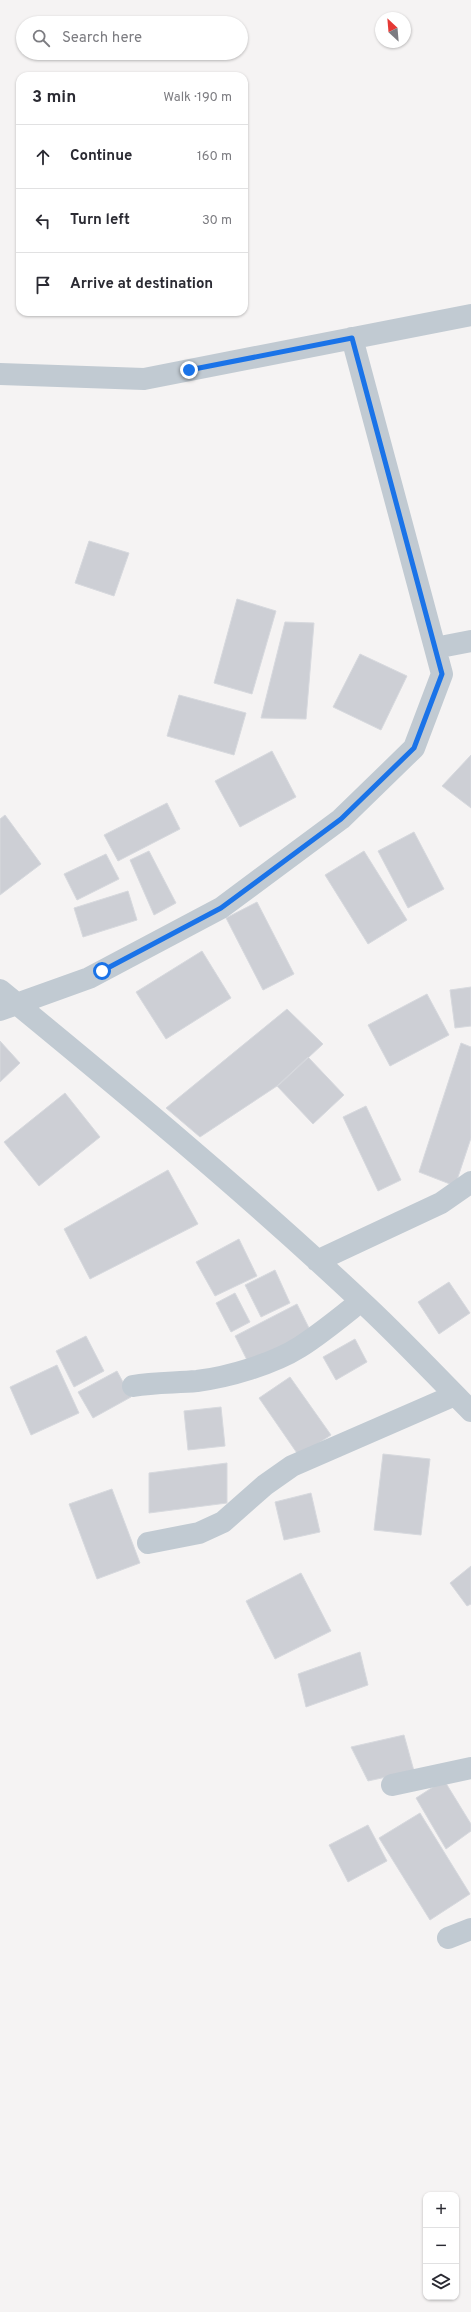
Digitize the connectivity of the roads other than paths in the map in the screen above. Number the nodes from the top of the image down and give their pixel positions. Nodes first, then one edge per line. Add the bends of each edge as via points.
1 (471, 315) edge
2 (352, 338) junction
3 (0, 374) edge
4 (471, 640) edge
5 (435, 648) junction
6 (0, 990) edge
7 (9, 1007) edge
8 (471, 1182) edge
9 (317, 1262) junction
10 (361, 1301) junction
11 (133, 1386) dead end
12 (455, 1395) junction
13 (471, 1411) edge
14 (148, 1543) dead end
15 (471, 1768) edge
16 (392, 1785) dead end
17 (471, 1929) edge
18 (448, 1938) dead end

1 - 2 street
2 - 3 street via 144,379
2 - 5 street
4 - 5 street
5 - 7 street via 442,674 414,748 341,819 221,908 89,978
6 - 7 street
7 - 9 street via 139,1105
8 - 9 street via 441,1203
9 - 10 street
10 - 11 street via 300,1347 280,1358 197,1381 152,1382
10 - 12 street
12 - 13 street
12 - 14 street via 292,1466 265,1485 223,1522 199,1533
15 - 16 street
17 - 18 street

